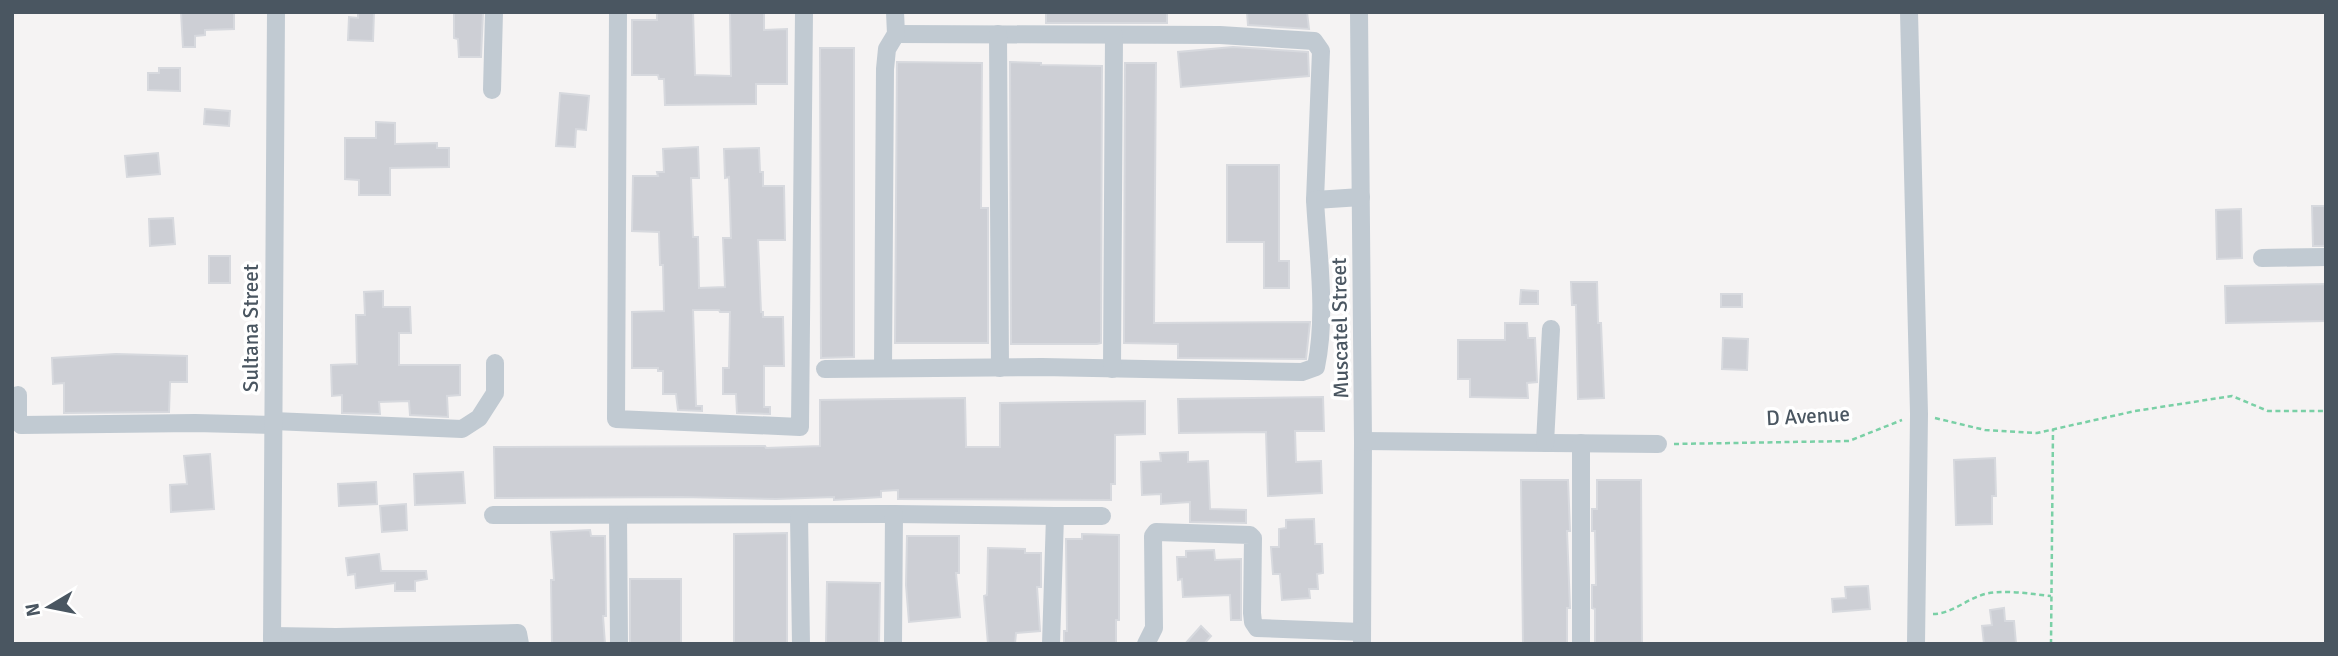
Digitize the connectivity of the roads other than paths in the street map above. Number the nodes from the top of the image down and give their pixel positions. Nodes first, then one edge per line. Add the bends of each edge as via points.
1 (276, 12) edge
2 (494, 12) edge
3 (618, 12) edge
4 (804, 12) edge
5 (895, 12) edge
6 (1359, 12) edge
7 (1909, 12) edge
8 (896, 34) junction
9 (998, 34) junction
10 (1114, 35) junction
11 (492, 90) dead end
12 (1361, 197) junction
13 (1315, 200) junction
14 (2326, 257) edge
15 (2262, 258) dead end
16 (1550, 329) dead end
17 (495, 363) dead end
18 (1000, 368) junction
19 (825, 369) dead end
20 (883, 369) junction
21 (1112, 369) junction
22 (18, 395) dead end
23 (273, 423) junction
24 (1363, 441) junction
25 (1545, 443) junction
26 (1581, 443) junction
27 (1658, 444) road end
28 (894, 514) junction
29 (494, 515) dead end
30 (799, 515) junction
31 (618, 516) junction
32 (1055, 516) junction
33 (1102, 516) dead end
34 (1306, 637) edge
35 (1362, 638) edge
36 (272, 640) edge
37 (435, 640) edge
38 (520, 644) edge
39 (619, 644) edge
40 (801, 644) edge
41 (893, 644) edge
42 (1051, 644) edge
43 (1146, 644) edge
44 (1581, 644) edge
45 (1916, 644) edge

1 - 23 street, Sultana Street
2 - 11 street
3 - 4 street via 616,419 800,427
5 - 8 street
6 - 12 street, Muscatel Street
7 - 45 street via 1919,414
8 - 9 street
8 - 20 street via 887,50 885,69
9 - 10 street
9 - 18 street
10 - 13 street via 1314,41 1321,51
10 - 21 street
12 - 13 street
12 - 24 street, Muscatel Street
13 - 21 street via 1320,295 1316,367 1303,372
14 - 15 street
16 - 25 street
17 - 23 street via 495,393 479,418 463,429
18 - 20 street
18 - 21 street
19 - 20 street
22 - 23 street via 22,425
23 - 36 street, Sultana Street
24 - 25 street
24 - 35 street, Muscatel Street
25 - 26 street
26 - 27 street
26 - 44 street
28 - 30 street
28 - 32 street
28 - 41 street
29 - 31 street
30 - 31 street
30 - 40 street
31 - 39 street
32 - 33 street
32 - 42 street
34 - 35 street
34 - 43 street via 1257,628 1252,622 1250,535 1156,531 1154,628
36 - 37 street
37 - 38 street via 519,633

